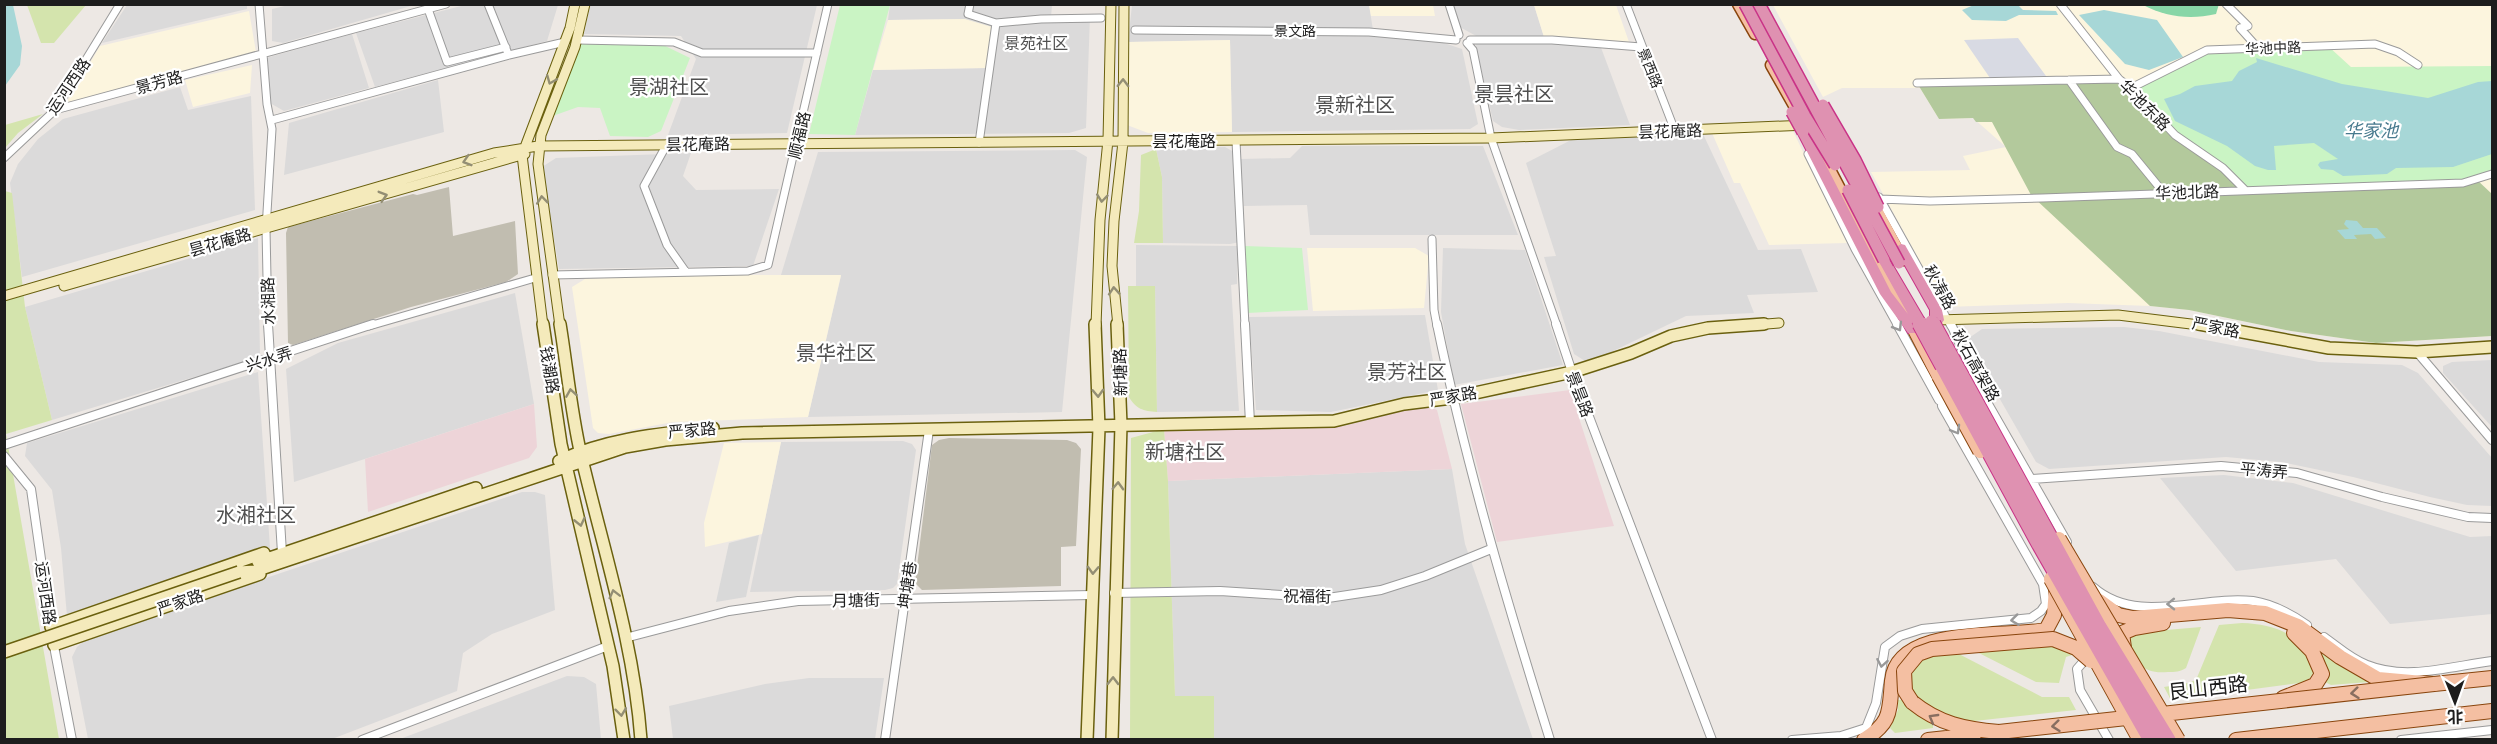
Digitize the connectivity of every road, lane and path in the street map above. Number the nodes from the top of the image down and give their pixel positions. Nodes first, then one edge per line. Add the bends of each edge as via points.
1 (120, 4) edge
2 (259, 4) edge
3 (446, 4) edge
4 (488, 4) edge
5 (575, 4) edge
6 (585, 4) edge
7 (828, 4) edge
8 (970, 4) edge
9 (1112, 4) edge
10 (1124, 4) edge
11 (1449, 4) edge
12 (1626, 4) edge
13 (1738, 4) edge
14 (1745, 4) edge
15 (1759, 4) edge
16 (1764, 4) edge
17 (2060, 4) edge
18 (2226, 4) edge
19 (428, 9) junction
20 (1101, 18) dead end
21 (996, 23) junction
22 (1135, 30) dead end
23 (1457, 37) junction
24 (578, 40) junction
25 (565, 42) junction
26 (1469, 42) junction
27 (506, 47) junction
28 (1641, 47) junction
29 (2258, 48) junction
30 (1783, 51) junction
31 (817, 53) junction
32 (263, 54) junction
33 (509, 55) junction
34 (2418, 65) dead end
35 (1781, 72) junction
36 (2119, 79) junction
37 (2069, 80) junction
38 (1917, 83) dead end
39 (2131, 88) junction
40 (55, 110) junction
41 (272, 120) junction
42 (1799, 125) junction
43 (1829, 125) junction
44 (1675, 131) junction
45 (1491, 138) junction
46 (1108, 140) junction
47 (1123, 141) junction
48 (1236, 141) junction
49 (979, 143) junction
50 (667, 144) junction
51 (797, 144) junction
52 (538, 146) junction
53 (523, 152) junction
54 (4, 158) edge
55 (2493, 174) edge
56 (2245, 190) junction
57 (2164, 193) junction
58 (1880, 199) junction
59 (267, 225) junction
60 (1432, 239) dead end
61 (137, 262) junction
62 (686, 272) junction
63 (552, 275) junction
64 (535, 278) junction
65 (4, 296) edge
66 (4, 303) edge
67 (1943, 320) junction
68 (1779, 323) dead end
69 (1914, 330) junction
70 (2493, 347) edge
71 (2417, 352) junction
72 (269, 360) junction
73 (1572, 372) junction
74 (1939, 376) junction
75 (1452, 398) junction
76 (1942, 406) junction
77 (1250, 423) junction
78 (1099, 425) junction
79 (1121, 425) junction
80 (929, 430) junction
81 (2493, 440) edge
82 (4, 445) edge
83 (581, 455) junction
84 (4, 456) edge
85 (565, 462) junction
86 (2031, 479) junction
87 (2493, 518) edge
88 (1491, 549) junction
89 (282, 553) junction
90 (303, 554) junction
91 (239, 572) junction
92 (2056, 586) junction
93 (2089, 586) junction
94 (1114, 593) junction
95 (1092, 596) junction
96 (905, 599) junction
97 (51, 627) junction
98 (625, 638) junction
99 (54, 645) junction
100 (608, 646) junction
101 (4, 652) edge
102 (2126, 652) junction
103 (2493, 661) edge
104 (2100, 662) junction
105 (2493, 678) edge
106 (2434, 684) junction
107 (2271, 703) junction
108 (2493, 711) edge
109 (2348, 728) junction
110 (2493, 730) edge
111 (2000, 732) junction
112 (72, 740) edge
113 (362, 740) edge
114 (624, 740) edge
115 (641, 740) edge
116 (885, 740) edge
117 (1087, 740) edge
118 (1112, 740) edge
119 (1550, 740) edge
120 (1712, 740) edge
121 (1792, 740) edge
122 (1864, 740) edge
123 (1928, 740) edge
124 (2109, 740) edge
125 (2140, 740) edge
126 (2151, 740) edge
127 (2168, 740) edge
128 (2178, 740) edge
129 (2184, 740) edge
130 (2236, 740) edge
131 (2310, 740) edge
132 (2401, 740) edge

1 - 40 street, 运河西路
2 - 32 street, 水湘路
3 - 19 street, 景芳路
4 - 27 street
5 - 25 main road, 钱潮路
6 - 24 main road, 钱潮路
7 - 31 street, 顺福路
8 - 21 street via 968,14
9 - 46 main road, 新塘路
47 -> 10 main road, 新塘路
11 - 23 street
12 - 28 street, 景西路
13 - 42 main road
14 - 35 highway, 秋石高架路, bridge
15 - 30 highway, 秋石高架路, bridge
16 - 43 main road, 秋涛路
17 - 36 street, 华池东路
18 - 29 street via 2248,26 2240,28
19 - 27 street via 447,62
19 - 32 street, 景芳路
20 - 21 street
21 - 49 street
22 - 23 street, 景文路 via 1369,32
23 - 26 street, 景文路
24 - 31 street via 674,42 702,53
24 - 52 main road, 钱潮路
25 - 33 street
25 -> 53 main road, 钱潮路
26 - 28 street via 1552,40
26 - 45 street, 景昙路
27 - 33 street
28 - 44 street, 景西路
29 - 34 street, 华池中路 via 2375,44
29 - 39 street, 华池中路 via 2207,50
30 - 67 highway, bridge via 1822,104
30 - 127 highway, 秋石高架路, bridge via 2094,617
31 - 51 street, 顺福路
32 - 40 street, 景芳路
32 - 41 street, 水湘路
33 - 41 street
35 - 69 highway, bridge via 1790,108 1886,294
35 - 126 highway, 秋石高架路, bridge
36 - 37 street
36 - 39 street, 华池东路
37 - 38 street
37 - 57 street via 2117,147 2132,154
39 - 56 street, 华池东路 via 2175,135 2223,168
40 - 54 street, 运河西路
41 - 59 street, 水湘路
42 - 43 main road, 昙花庵路
42 - 44 main road, 昙花庵路
42 - 69 main road via 1826,162
42 -> 76 street via 1855,249
43 - 58 street via 1845,138
43 - 67 main road, 秋涛路
44 - 45 main road, 昙花庵路
45 - 48 main road, 昙花庵路
45 - 73 street, 景昙路
46 - 47 main road, 昙花庵路
46 - 49 main road, 昙花庵路
46 -> 78 main road, 新塘路 via 1095,310
47 - 48 main road, 昙花庵路
79 -> 47 main road, 新塘路 via 1112,266
48 - 77 street
49 - 51 main road, 昙花庵路
50 - 51 main road, 昙花庵路
50 - 52 main road, 昙花庵路
50 - 62 street via 644,186 667,245
51 - 62 street, 顺福路 via 768,265 748,272
52 - 53 main road, 昙花庵路
63 -> 52 main road, 钱潮路
53 - 59 main road, 昙花庵路
53 - 64 main road, 钱潮路
55 - 56 street, 华池北路 via 2463,183
56 - 57 street, 华池北路
57 - 58 street, 华池北路 via 1930,201
58 - 67 street
59 - 61 main road, 昙花庵路
59 - 72 street, 水湘路
60 - 75 street via 1434,310
61 - 65 main road, 昙花庵路
61 - 66 main road, 昙花庵路
62 - 63 street
83 -> 63 main road, 钱潮路
64 - 72 street, 兴水弄 via 404,314
64 - 85 main road, 钱潮路
67 - 71 main road, 严家路 via 2128,316 2188,322 2329,348
67 - 86 street
67 - 93 main road, 秋涛路, bridge via 1984,409
68 - 73 main road, 严家路 via 1708,327 1671,336
69 - 74 main road
70 - 71 main road, 严家路
71 - 81 street
72 - 82 street, 兴水弄
72 - 89 street, 水湘路
73 - 75 main road, 严家路
73 - 120 street, 景昙路
74 - 76 street
74 - 92 main road, bridge
75 - 77 main road, 严家路 via 1404,404 1334,421
75 - 88 street
76 -> 92 street
77 - 79 main road, 严家路
78 - 79 main road, 严家路
78 - 80 main road, 严家路
78 - 83 main road, 严家路 via 711,428 627,438
78 -> 95 main road, 新塘路
94 -> 79 main road, 新塘路
80 - 83 main road, 严家路 via 714,435
80 - 96 street, 坤塘巷
83 - 85 main road, 严家路
98 -> 83 main road, 钱潮路
84 - 97 street, 运河西路 via 31,489
85 - 89 main road, 严家路
85 - 90 main road, 严家路
85 -> 100 main road, 钱潮路
86 - 87 street, 平涛弄 via 2221,466 2297,473 2457,514
86 - 93 street
88 - 94 street, 祝福街 via 1381,590 1329,598 1220,591
88 - 119 street
89 - 91 main road, 严家路
89 - 97 main road, 严家路 via 266,553
90 - 91 main road, 严家路 via 255,571
90 - 99 main road, 严家路 via 288,565
91 - 101 main road, 严家路, bridge
92 - 93 street
92 - 104 main road, bridge
92 -> 121 street via 2042,613 2031,618 1922,629 1900,636 1884,647 1874,715 1866,729
92 - 122 main road via 2057,611 2046,630 1926,643 1900,657 1891,678 1886,724
93 - 102 main road, 秋涛路, bridge
103 -> 93 street via 2388,672 2366,664 2276,606 2250,601 2121,604
93 - 106 main road, bridge via 2108,610 2133,618 2228,610 2265,613 2298,626 2378,679
118 -> 94 main road, 新塘路
95 - 96 street, 月塘街
95 - 117 main road, 新塘路
96 - 98 street, 月塘街 via 753,606
96 - 116 street, 坤塘巷
97 - 99 street, 运河西路
98 - 115 main road, 钱潮路 via 638,701
99 - 112 street, 运河西路
100 - 113 street
100 -> 114 main road, 钱潮路
102 - 107 main road, bridge via 2122,633 2152,624 2233,617 2272,622 2305,641 2322,674 2315,685
102 - 128 main road, 秋涛路, bridge
111 -> 104 main road, bridge via 1950,727 1924,713 1905,691 1904,671 1909,663 1918,654 1932,649 2054,639
104 - 124 street via 2084,661 2077,669 2080,690
104 - 125 main road, bridge
104 - 129 street via 2125,660 2144,673
105 - 106 main road, 艮山西路
106 -> 107 main road, 艮山西路, bridge
107 -> 111 main road, 艮山西路, bridge
108 - 109 main road
109 - 130 main road
109 - 131 main road
110 - 132 street
111 - 123 main road, 艮山西路

